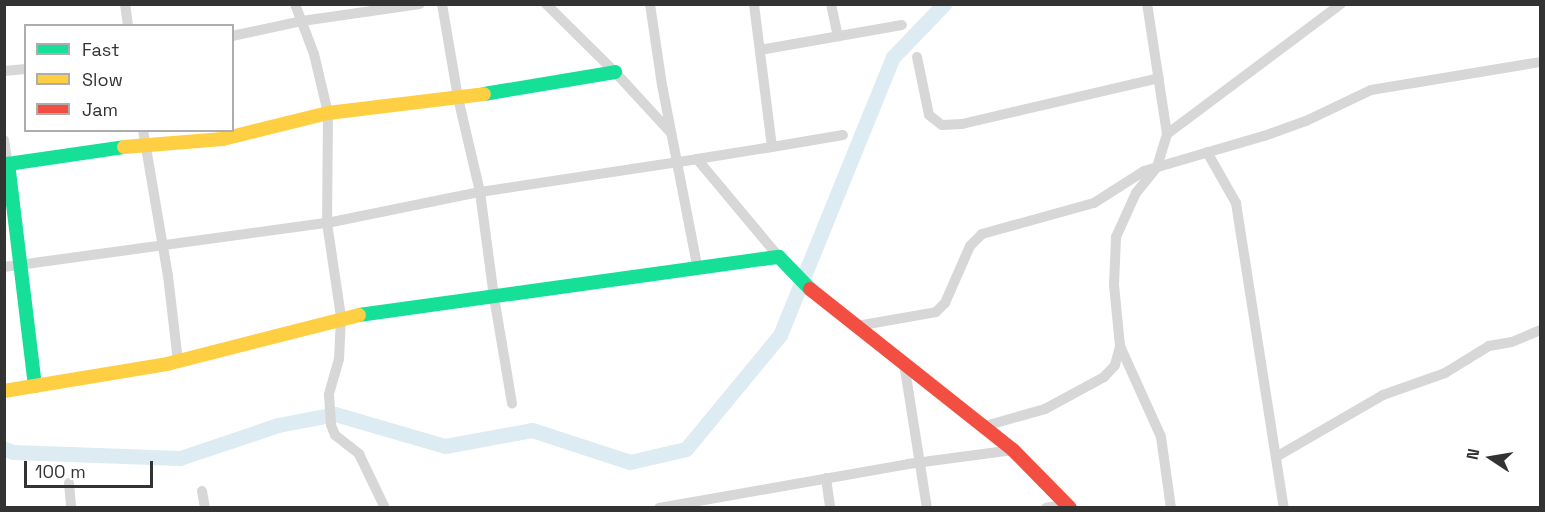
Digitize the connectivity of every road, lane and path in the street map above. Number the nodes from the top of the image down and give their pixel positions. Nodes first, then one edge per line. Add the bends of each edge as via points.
1 (125, 4) edge
2 (295, 4) edge
3 (420, 4) edge
4 (442, 4) edge
5 (546, 4) edge
6 (650, 4) edge
7 (754, 4) edge
8 (831, 4) edge
9 (1147, 4) edge
10 (1341, 4) edge
11 (302, 21) junction
12 (128, 24) edge
13 (902, 25) dead end
14 (234, 36) edge
15 (838, 36) junction
16 (760, 50) junction
17 (917, 57) dead end
18 (1540, 62) edge
19 (24, 69) edge
20 (4, 71) edge
21 (615, 72) junction
22 (1159, 78) junction
23 (458, 98) junction
24 (328, 113) junction
25 (143, 132) edge
26 (671, 134) junction
27 (1167, 134) junction
28 (843, 135) dead end
29 (4, 140) edge
30 (145, 147) junction
31 (772, 147) junction
32 (1208, 152) junction
33 (697, 159) junction
34 (678, 161) junction
35 (6, 164) edge
36 (1157, 167) junction
37 (480, 192) junction
38 (327, 223) junction
39 (163, 243) junction
40 (779, 257) junction
41 (20, 264) junction
42 (4, 267) edge
43 (698, 270) junction
44 (494, 297) junction
45 (341, 317) junction
46 (857, 326) junction
47 (1540, 330) edge
48 (1120, 346) junction
49 (178, 361) junction
50 (904, 363) junction
51 (35, 386) junction
52 (4, 391) edge
53 (512, 403) dead end
54 (985, 426) junction
55 (1013, 450) junction
56 (1276, 457) junction
57 (920, 462) junction
58 (826, 478) junction
59 (69, 483) dead end
60 (202, 491) dead end
61 (727, 496) junction
62 (1059, 506) edge
63 (71, 507) edge
64 (204, 507) edge
65 (385, 507) edge
66 (659, 507) edge
67 (729, 507) edge
68 (831, 507) edge
69 (927, 507) edge
70 (1171, 507) edge
71 (1284, 507) edge

1 - 12 street
2 - 11 street
3 - 11 street
4 - 23 street
5 - 21 street
6 - 26 street
7 - 16 street
8 - 15 street
9 - 22 street
10 - 27 street
11 - 14 street
11 - 24 street
13 - 15 street
15 - 16 street
16 - 31 street
17 - 22 street via 929,116 942,125 962,124
18 - 32 street via 1371,90 1306,121
19 - 20 street
21 - 23 street
21 - 26 street
22 - 27 street
23 - 24 street
23 - 37 street
24 - 30 street via 223,139
24 - 38 street
25 - 30 street
26 - 34 street
27 - 36 street
28 - 31 street
29 - 35 street
30 - 35 street via 109,148
30 - 39 street
31 - 33 street
32 - 36 street
32 - 56 street via 1236,203
33 - 34 street
33 - 40 street
34 - 37 street
34 - 43 street
35 - 41 street via 12,180
36 - 46 street via 1094,203 982,234 970,246 945,303 936,312
36 - 48 street via 1136,193 1116,237 1114,285
37 - 38 street
37 - 44 street
38 - 39 street
38 - 45 street
39 - 41 street
39 - 49 street
40 - 43 street
40 - 46 street via 800,280
41 - 42 street
41 - 51 street
43 - 44 street
44 - 45 street
44 - 53 street
45 - 49 street
45 - 65 street via 339,359 329,395 331,425 336,435 359,454
46 - 50 street
47 - 56 street via 1512,342 1489,346 1444,373 1383,395
48 - 54 street via 1115,364 1104,377 1045,409
48 - 70 street via 1161,437
49 - 51 street
50 - 54 street
50 - 57 street
51 - 52 street
54 - 55 street
55 - 57 street
55 - 62 street
56 - 71 street
57 - 58 street
57 - 69 street
58 - 61 street
58 - 68 street
59 - 63 street
60 - 64 street
61 - 66 street
61 - 67 street

